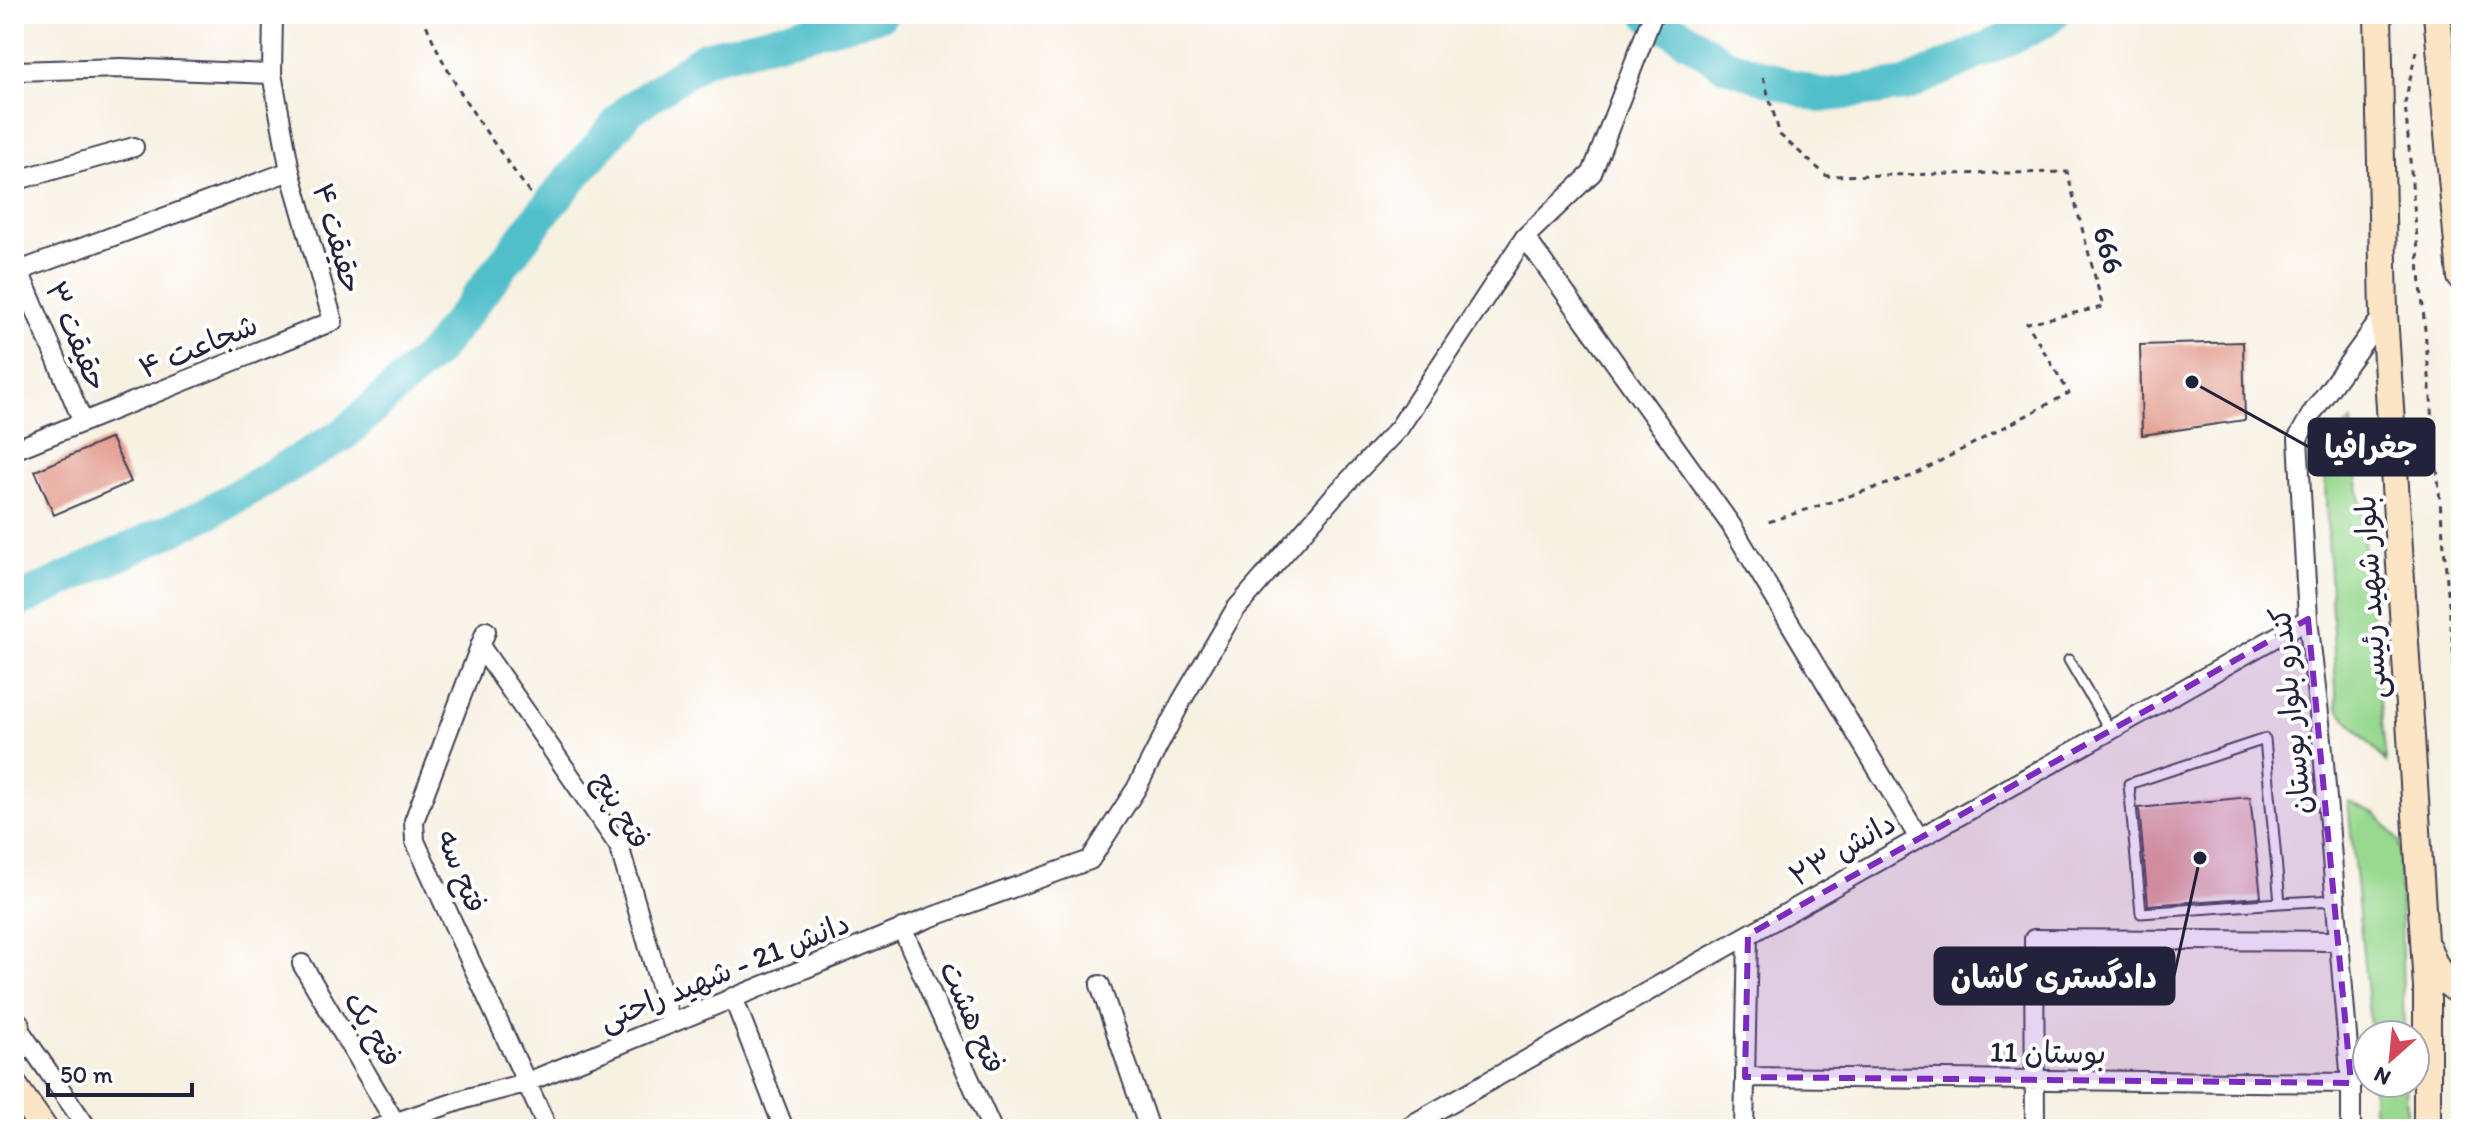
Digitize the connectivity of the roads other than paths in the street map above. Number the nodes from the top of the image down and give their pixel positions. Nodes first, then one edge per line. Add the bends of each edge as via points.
1 (273, 14) edge
2 (1653, 14) edge
3 (2378, 14) edge
4 (2437, 14) edge
5 (14, 71) edge
6 (272, 74) junction
7 (2454, 122) edge
8 (134, 147) dead end
9 (290, 171) junction
10 (14, 181) edge
11 (1525, 237) junction
12 (17, 265) edge
13 (2461, 277) edge
14 (2384, 314) junction
15 (333, 321) joint
16 (83, 422) junction
17 (14, 450) edge
18 (2308, 619) junction
19 (483, 639) joint
20 (2069, 660) dead end
21 (2110, 730) junction
22 (1919, 838) junction
23 (2336, 900) junction
24 (2280, 903) junction
25 (902, 928) junction
26 (1748, 935) junction
27 (2424, 938) junction
28 (2339, 941) junction
29 (302, 964) dead end
30 (1100, 985) dead end
31 (2461, 992) edge
32 (733, 997) junction
33 (671, 1023) junction
34 (15, 1024) edge
35 (1745, 1077) junction
36 (2036, 1080) junction
37 (525, 1083) junction
38 (2351, 1083) joint
39 (14, 1086) edge
40 (2351, 1099) edge
41 (397, 1126) edge
42 (44, 1129) edge
43 (88, 1129) edge
44 (376, 1129) edge
45 (548, 1129) edge
46 (784, 1129) edge
47 (992, 1129) edge
48 (1149, 1129) edge
49 (1404, 1129) edge
50 (1744, 1129) edge
51 (2035, 1129) edge
52 (2351, 1129) edge
53 (2427, 1129) edge

1 - 6 street, حقیقت ۴
2 - 11 street via 1592,173
3 - 14 main road, بلوار شهید رئیسی
4 - 7 main road
5 - 6 street via 121,68
6 - 9 street, حقیقت ۴
7 - 13 main road
8 - 10 street
9 - 12 street
9 - 15 street, حقیقت ۴
11 - 22 street via 1731,525
11 - 25 street, دانش 21 - شهید راحتی via 1399,428 1235,610 1136,789 1090,860
12 - 16 street, حقیقت ۳
14 - 18 street, کندرو بلوار بوستان via 2298,438
14 - 27 main road, بلوار شهید رئیسی
15 - 16 street, شجاعت ۴
16 - 17 street, شجاعت ۴
18 - 21 street, دانش ۲۳
18 - 23 street, کندرو بلوار بوستان
19 - 33 street, فتح پنج via 619,846
19 - 37 street, فتح سه via 414,821 415,841
20 - 21 lane
21 - 22 street, دانش ۲۳
22 - 26 street, دانش ۲۳
23 - 24 lane
23 - 28 street, کندرو بلوار بوستان
24 - 24 lane via 2265,739 2129,784 2141,913
25 - 32 street, دانش 21 - شهید راحتی
25 - 47 street, فتح هشت
26 - 35 street
26 - 49 street, دانش ۲۳
27 - 31 main road via 2439,974
27 - 53 main road, بلوار شهید رئیسی
28 - 36 street via 2034,939
28 - 38 street, کندرو بلوار بوستان
29 - 41 street, فتح یک
30 - 48 street
32 - 33 street, دانش 21 - شهید راحتی
32 - 46 street
33 - 37 street, دانش 21 - شهید راحتی
34 - 43 street
35 - 36 street, بوستان 11
35 - 50 street
36 - 38 street, بوستان 11
36 - 51 street
37 - 41 street, دانش 21 - شهید راحتی
37 - 45 street, فتح سه
39 - 42 main road
40 - 52 street, کندرو بلوار بوستان
41 - 44 street, دانش 21 - شهید راحتی

